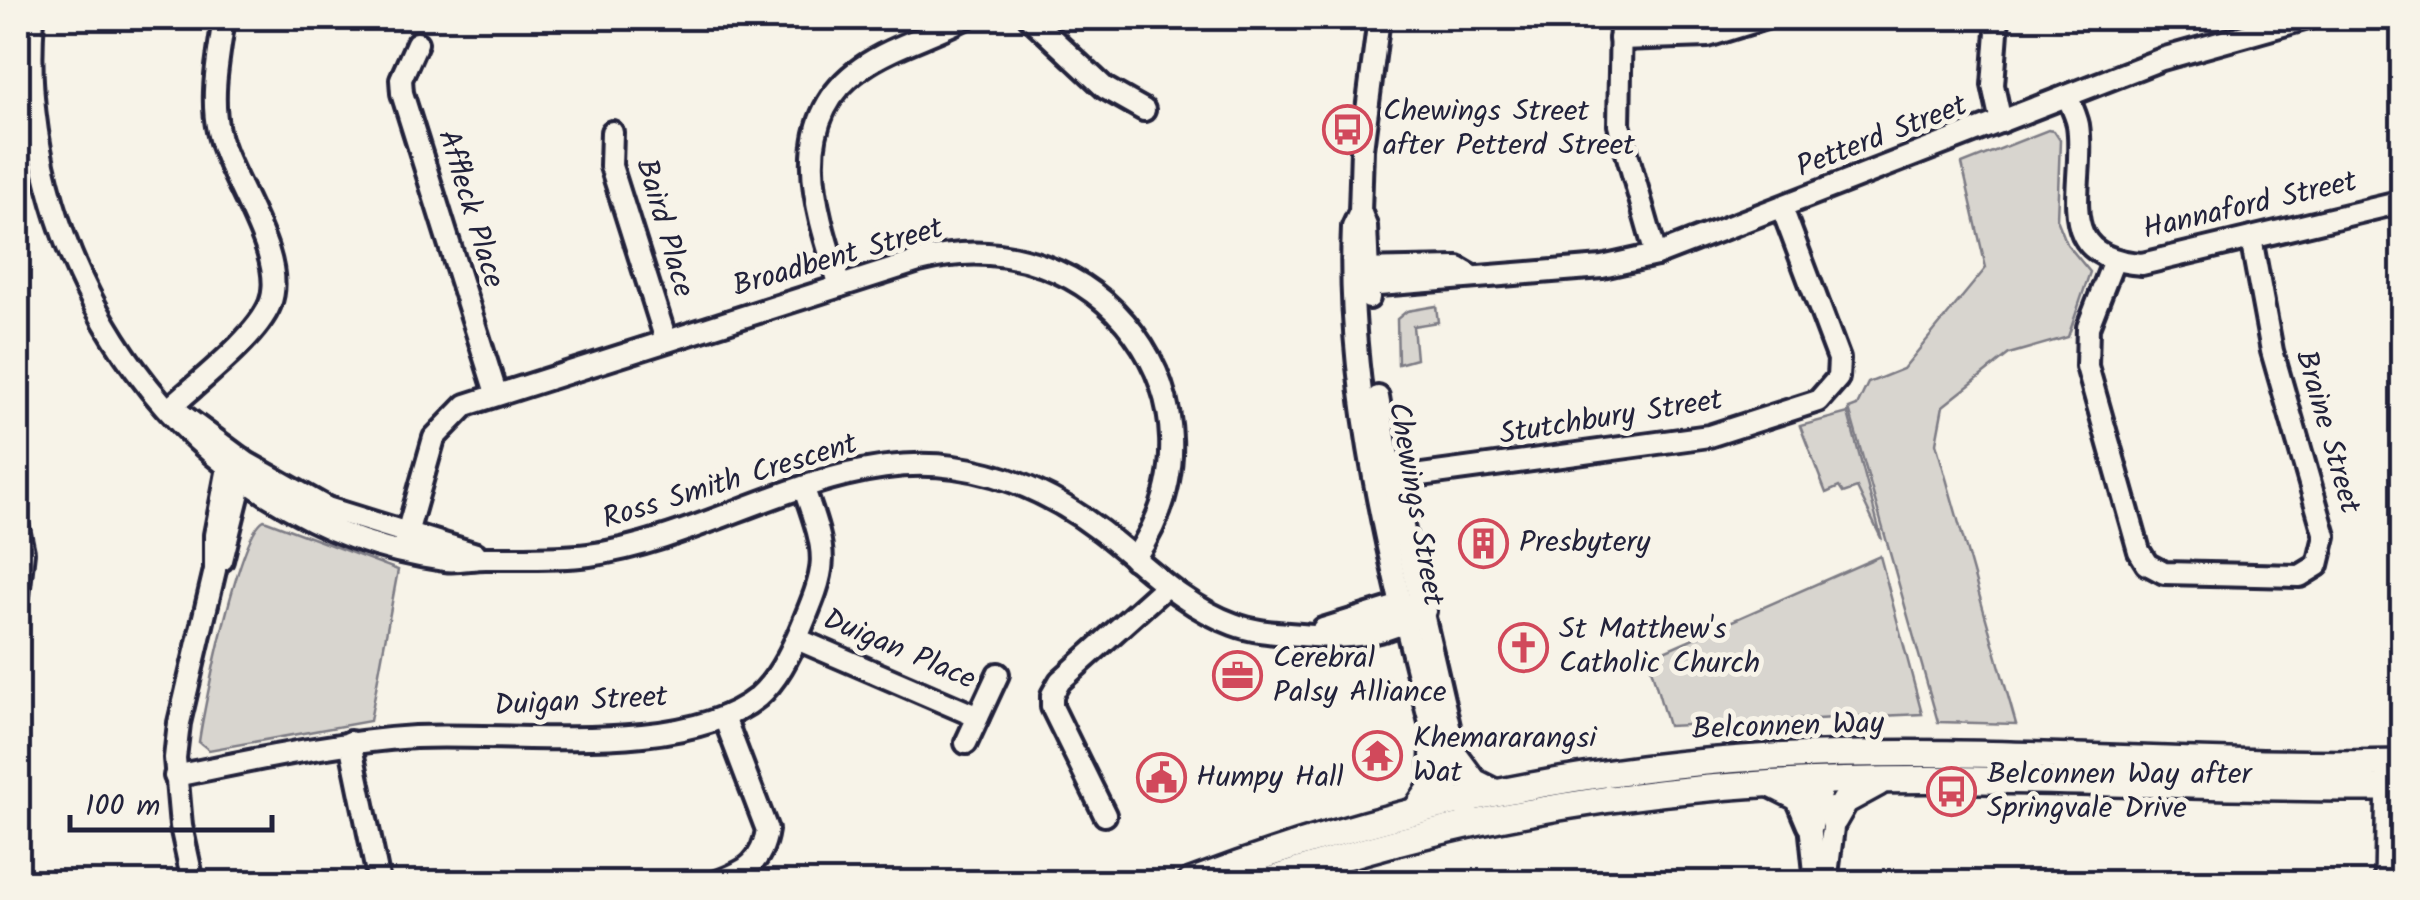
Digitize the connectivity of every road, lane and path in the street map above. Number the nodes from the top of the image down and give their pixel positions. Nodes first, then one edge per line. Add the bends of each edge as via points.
1 (33, 18) edge
2 (224, 18) edge
3 (965, 18) edge
4 (1030, 18) edge
5 (1378, 18) edge
6 (1620, 18) edge
7 (1766, 18) edge
8 (1998, 18) edge
9 (2308, 18) edge
10 (1620, 40) junction
11 (416, 43) dead end
12 (2067, 96) junction
13 (1144, 110) dead end
14 (2002, 122) junction
15 (612, 132) dead end
16 (2402, 202) edge
17 (1782, 208) junction
18 (2251, 238) junction
19 (1656, 256) junction
20 (2114, 260) junction
21 (1361, 278) junction
22 (840, 286) junction
23 (666, 340) junction
24 (496, 393) junction
25 (170, 408) junction
26 (237, 467) junction
27 (1385, 480) junction
28 (804, 490) junction
29 (280, 503) junction
30 (234, 516) junction
31 (18, 528) edge
32 (404, 544) junction
33 (1134, 559) junction
34 (215, 570) junction
35 (1166, 586) junction
36 (18, 596) edge
37 (1425, 612) junction
38 (1404, 614) junction
39 (796, 638) junction
40 (998, 674) dead end
41 (724, 717) junction
42 (978, 717) junction
43 (1434, 736) junction
44 (350, 742) junction
45 (966, 743) dead end
46 (1867, 755) junction
47 (1777, 756) junction
48 (1457, 759) junction
49 (175, 776) junction
50 (2390, 776) edge
51 (1882, 780) junction
52 (1824, 782) junction
53 (1771, 784) junction
54 (1494, 792) junction
55 (1457, 802) junction
56 (1416, 810) junction
57 (1105, 815) dead end
58 (1509, 818) junction
59 (2396, 821) edge
60 (1822, 822) junction
61 (1430, 835) junction
62 (1308, 855) junction
63 (193, 882) edge
64 (379, 882) edge
65 (717, 882) edge
66 (1191, 882) edge
67 (1266, 882) edge
68 (1816, 882) edge
69 (1826, 882) edge
70 (2378, 882) edge
71 (2388, 882) edge

1 - 25 street, Ross Smith Crescent via 33,114 54,213 108,329
2 - 25 street via 214,104 218,131 269,257 273,296 261,320
3 - 22 street via 861,68 828,103 815,138 812,179
4 - 13 street via 1105,88
5 - 21 street, Chewings Street via 1360,212 1353,227
6 - 10 street
7 - 10 street via 1708,36
8 - 14 street via 1993,85
9 - 12 street, Petterd Street
10 - 19 street via 1619,125
11 - 24 street, Affleck Place via 402,93
12 - 14 street, Petterd Street
12 - 20 street, Hannaford Street via 2078,124 2076,215 2092,246
14 - 17 street, Petterd Street
15 - 23 street, Baird Place via 611,166
16 - 18 street, Hannaford Street
17 - 19 street, Petterd Street
17 - 27 street, Stutchbury Street via 1840,359 1838,378 1818,401 1669,445
18 - 20 street, Hannaford Street via 2142,264
18 - 20 street, Braine Street via 2272,351 2325,536 2318,566 2300,576 2164,573 2139,551 2086,366 2088,328
19 - 21 street, Petterd Street via 1470,275 1457,282
21 - 27 street, Chewings Street
22 - 23 street, Broadbent Street
22 - 33 street, Broadbent Street via 973,252 1058,269 1100,296 1144,349 1169,414 1165,498 1154,532
23 - 24 street, Broadbent Street
24 - 32 street, Broadbent Street via 466,405 434,438
25 - 26 street, Ross Smith Crescent via 188,435
26 - 29 street, Ross Smith Crescent
26 - 30 street
26 - 32 street, Ross Smith Crescent
26 - 34 street via 215,535
27 - 37 street, Chewings Street
27 - 38 street, Chewings Street via 1383,530
28 - 32 street, Ross Smith Crescent via 646,544 566,558 448,561
28 - 33 street, Ross Smith Crescent via 877,467 952,466 1040,494
28 - 39 street, Duigan Street via 825,561
29 - 30 street via 250,503
29 - 32 street, Ross Smith Crescent via 352,536
30 - 34 street
31 - 36 street via 24,552
33 - 35 street, Ross Smith Crescent
34 - 49 street via 179,722
35 - 38 street, Ross Smith Crescent via 1232,624 1266,633 1307,635
35 - 57 street via 1052,695 1052,708
37 - 38 street
37 - 48 street, Chewings Street
38 - 43 street, Chewings Street
39 - 41 street, Duigan Street via 768,687
39 - 42 street, Duigan Place
40 - 42 street, Duigan Place
41 - 44 street, Duigan Street via 593,737
41 - 65 street via 767,830 752,866
42 - 45 street, Duigan Place
43 - 55 street, Chewings Street via 1447,790
43 - 56 main road via 1433,786
44 - 49 street, Duigan Street
44 - 64 street
46 - 47 main road, Belconnen Way
46 - 50 main road, Belconnen Way
46 - 52 main road via 1838,766
47 - 52 main road via 1813,768
47 - 54 main road, Belconnen Way via 1640,768
48 - 54 main road via 1474,782
48 - 55 street, Chewings Street via 1463,786
49 - 63 street
50 - 51 main road, Belconnen Way
50 - 59 main road
50 - 70 main road
51 - 52 main road, Belconnen Way
51 - 60 main road
52 - 53 main road, Belconnen Way
52 - 60 street
53 - 58 main road, Belconnen Way via 1643,795
53 - 60 main road
54 - 55 main road, Belconnen Way
55 - 56 main road, Belconnen Way
55 - 58 street via 1481,815
55 - 61 street
56 - 62 main road, Belconnen Way
58 - 61 main road, Belconnen Way
59 - 71 main road
60 - 68 street
60 - 69 street
61 - 62 main road, Belconnen Way
62 - 66 main road, Belconnen Way
62 - 67 main road, Belconnen Way

